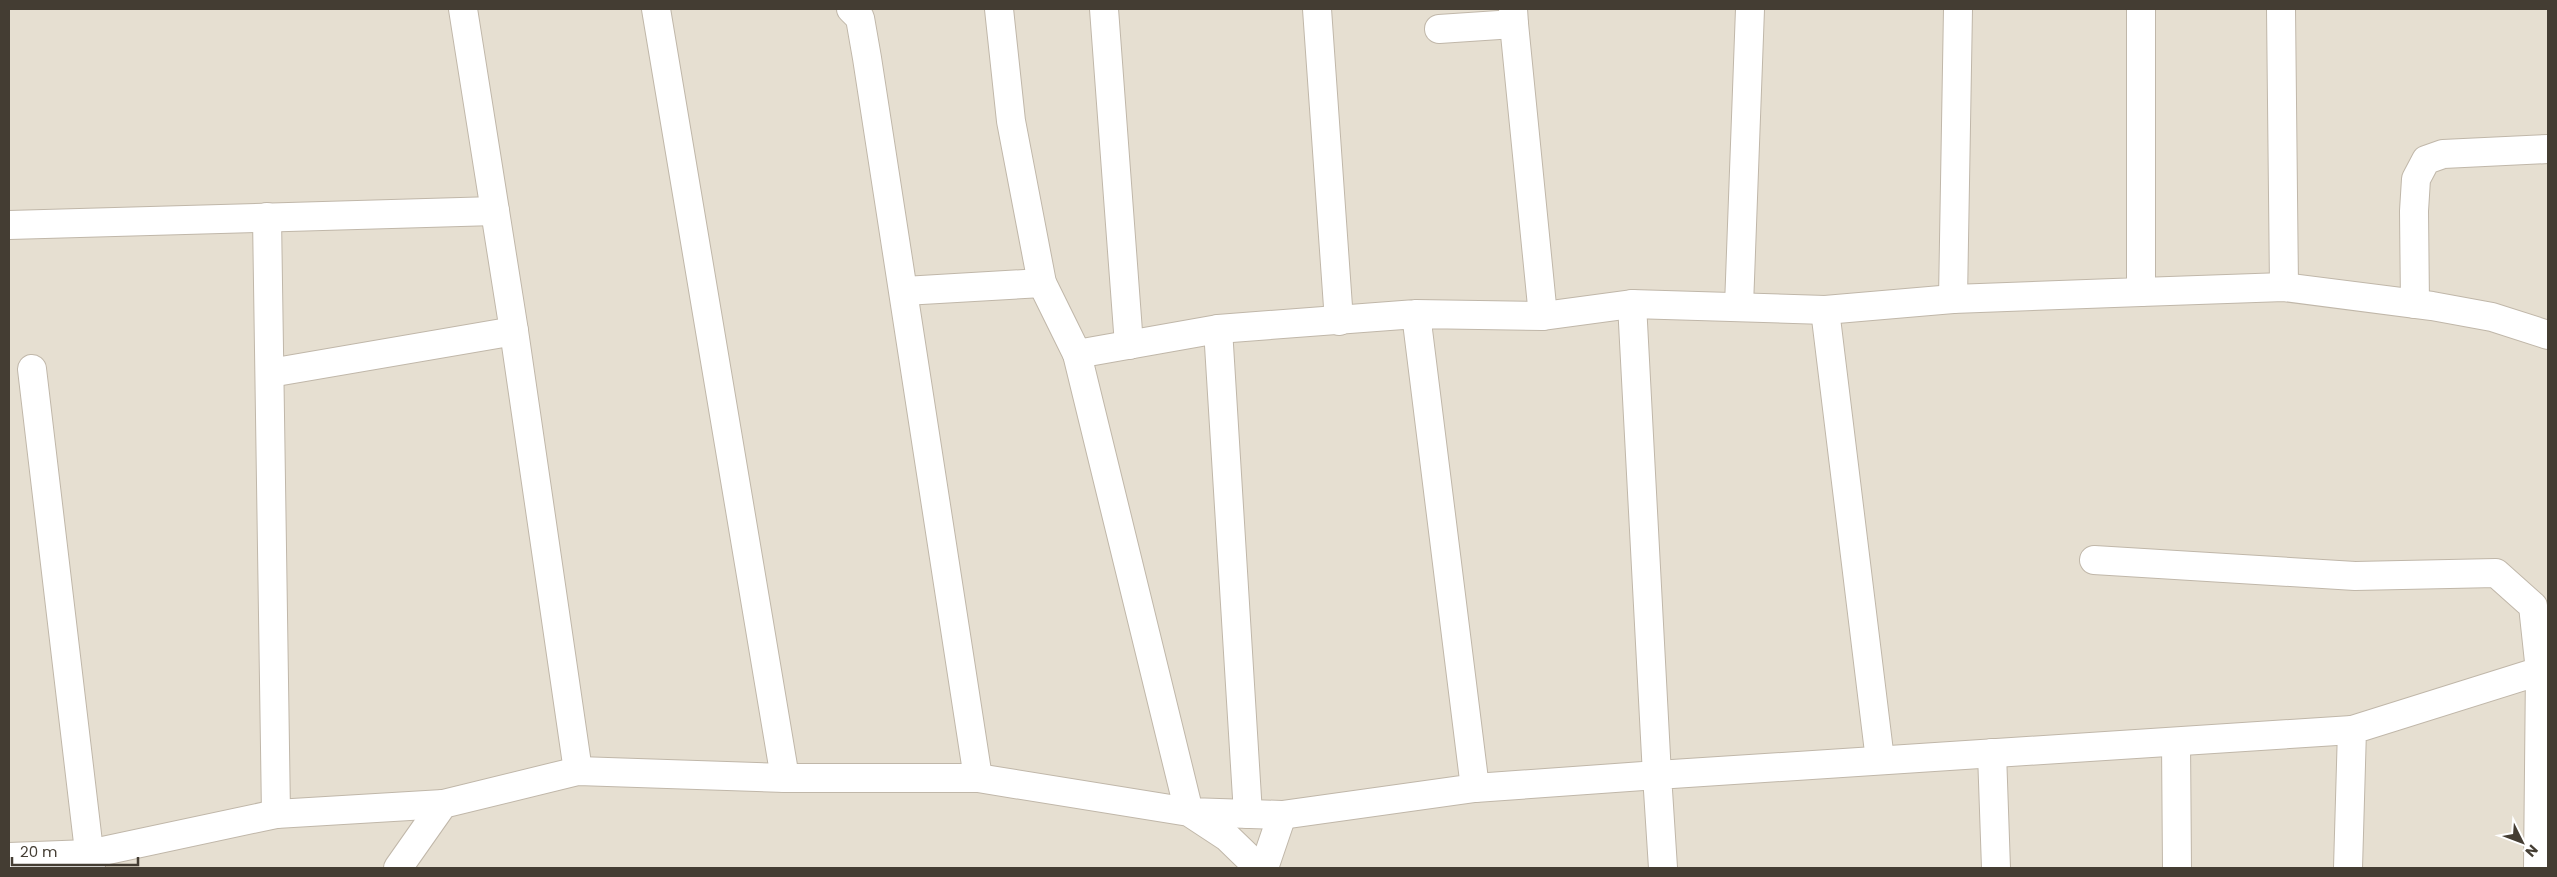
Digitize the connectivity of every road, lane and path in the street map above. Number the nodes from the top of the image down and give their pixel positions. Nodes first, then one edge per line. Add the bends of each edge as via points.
1 (463, 9) edge
2 (656, 9) edge
3 (851, 9) edge
4 (999, 9) edge
5 (1104, 9) edge
6 (1317, 9) edge
7 (1750, 9) edge
8 (1958, 9) edge
9 (2141, 9) edge
10 (2281, 9) edge
11 (1514, 16) edge
12 (1439, 29) dead end
13 (2548, 150) edge
14 (494, 210) junction
15 (267, 217) junction
16 (9, 225) edge
17 (1042, 284) junction
18 (2284, 287) junction
19 (904, 291) junction
20 (2141, 292) junction
21 (1953, 299) junction
22 (1632, 304) junction
23 (2415, 304) junction
24 (1739, 306) junction
25 (1825, 310) junction
26 (1416, 314) junction
27 (1542, 316) junction
28 (1339, 321) junction
29 (1218, 329) junction
30 (514, 331) junction
31 (2548, 335) edge
32 (1129, 345) junction
33 (1077, 354) junction
34 (32, 369) dead end
35 (270, 373) junction
36 (2094, 560) dead end
37 (2544, 672) edge
38 (2352, 730) junction
39 (2176, 742) junction
40 (1992, 753) junction
41 (1880, 760) junction
42 (578, 771) junction
43 (1657, 775) junction
44 (785, 778) junction
45 (978, 778) junction
46 (1475, 788) junction
47 (443, 804) junction
48 (1189, 812) junction
49 (276, 814) junction
50 (1248, 814) junction
51 (1282, 816) junction
52 (9, 857) edge
53 (90, 861) edge
54 (398, 868) edge
55 (1259, 868) edge
56 (1264, 868) edge
57 (1663, 868) edge
58 (1996, 868) edge
59 (2177, 868) edge
60 (2348, 868) edge
61 (2538, 868) edge

1 - 14 street
2 - 44 street
3 - 19 street via 860,18
4 - 17 street via 1011,121
5 - 32 street
6 - 28 street
7 - 24 street
8 - 21 street
9 - 20 street
10 - 18 street
11 - 12 street
11 - 27 street
13 - 23 street via 2444,154 2426,160 2416,179
14 - 15 street
14 - 30 street
15 - 16 street
15 - 35 street
17 - 19 street
17 - 33 street
18 - 20 street
18 - 23 street
19 - 45 street
20 - 21 street
21 - 25 street
22 - 24 street
22 - 27 street
22 - 43 street
23 - 31 street via 2492,317
24 - 25 street
25 - 41 street
26 - 27 street
26 - 28 street
26 - 46 street
28 - 29 street
29 - 32 street
29 - 50 street
30 - 35 street
30 - 42 street
32 - 33 street
33 - 48 street
34 - 53 street
35 - 49 street
36 - 37 street via 2355,576 2496,573 2533,606
37 - 38 street
37 - 61 street
38 - 39 street
38 - 60 street
39 - 40 street
39 - 59 street
40 - 41 street
40 - 58 street
41 - 43 street
42 - 44 street
42 - 47 street
43 - 46 street
43 - 57 street
44 - 45 street
45 - 48 street
46 - 51 street
47 - 49 street
47 - 54 street
48 - 50 street
48 - 55 street via 1227,837
49 - 53 street
50 - 51 street
51 - 56 street
52 - 53 street

